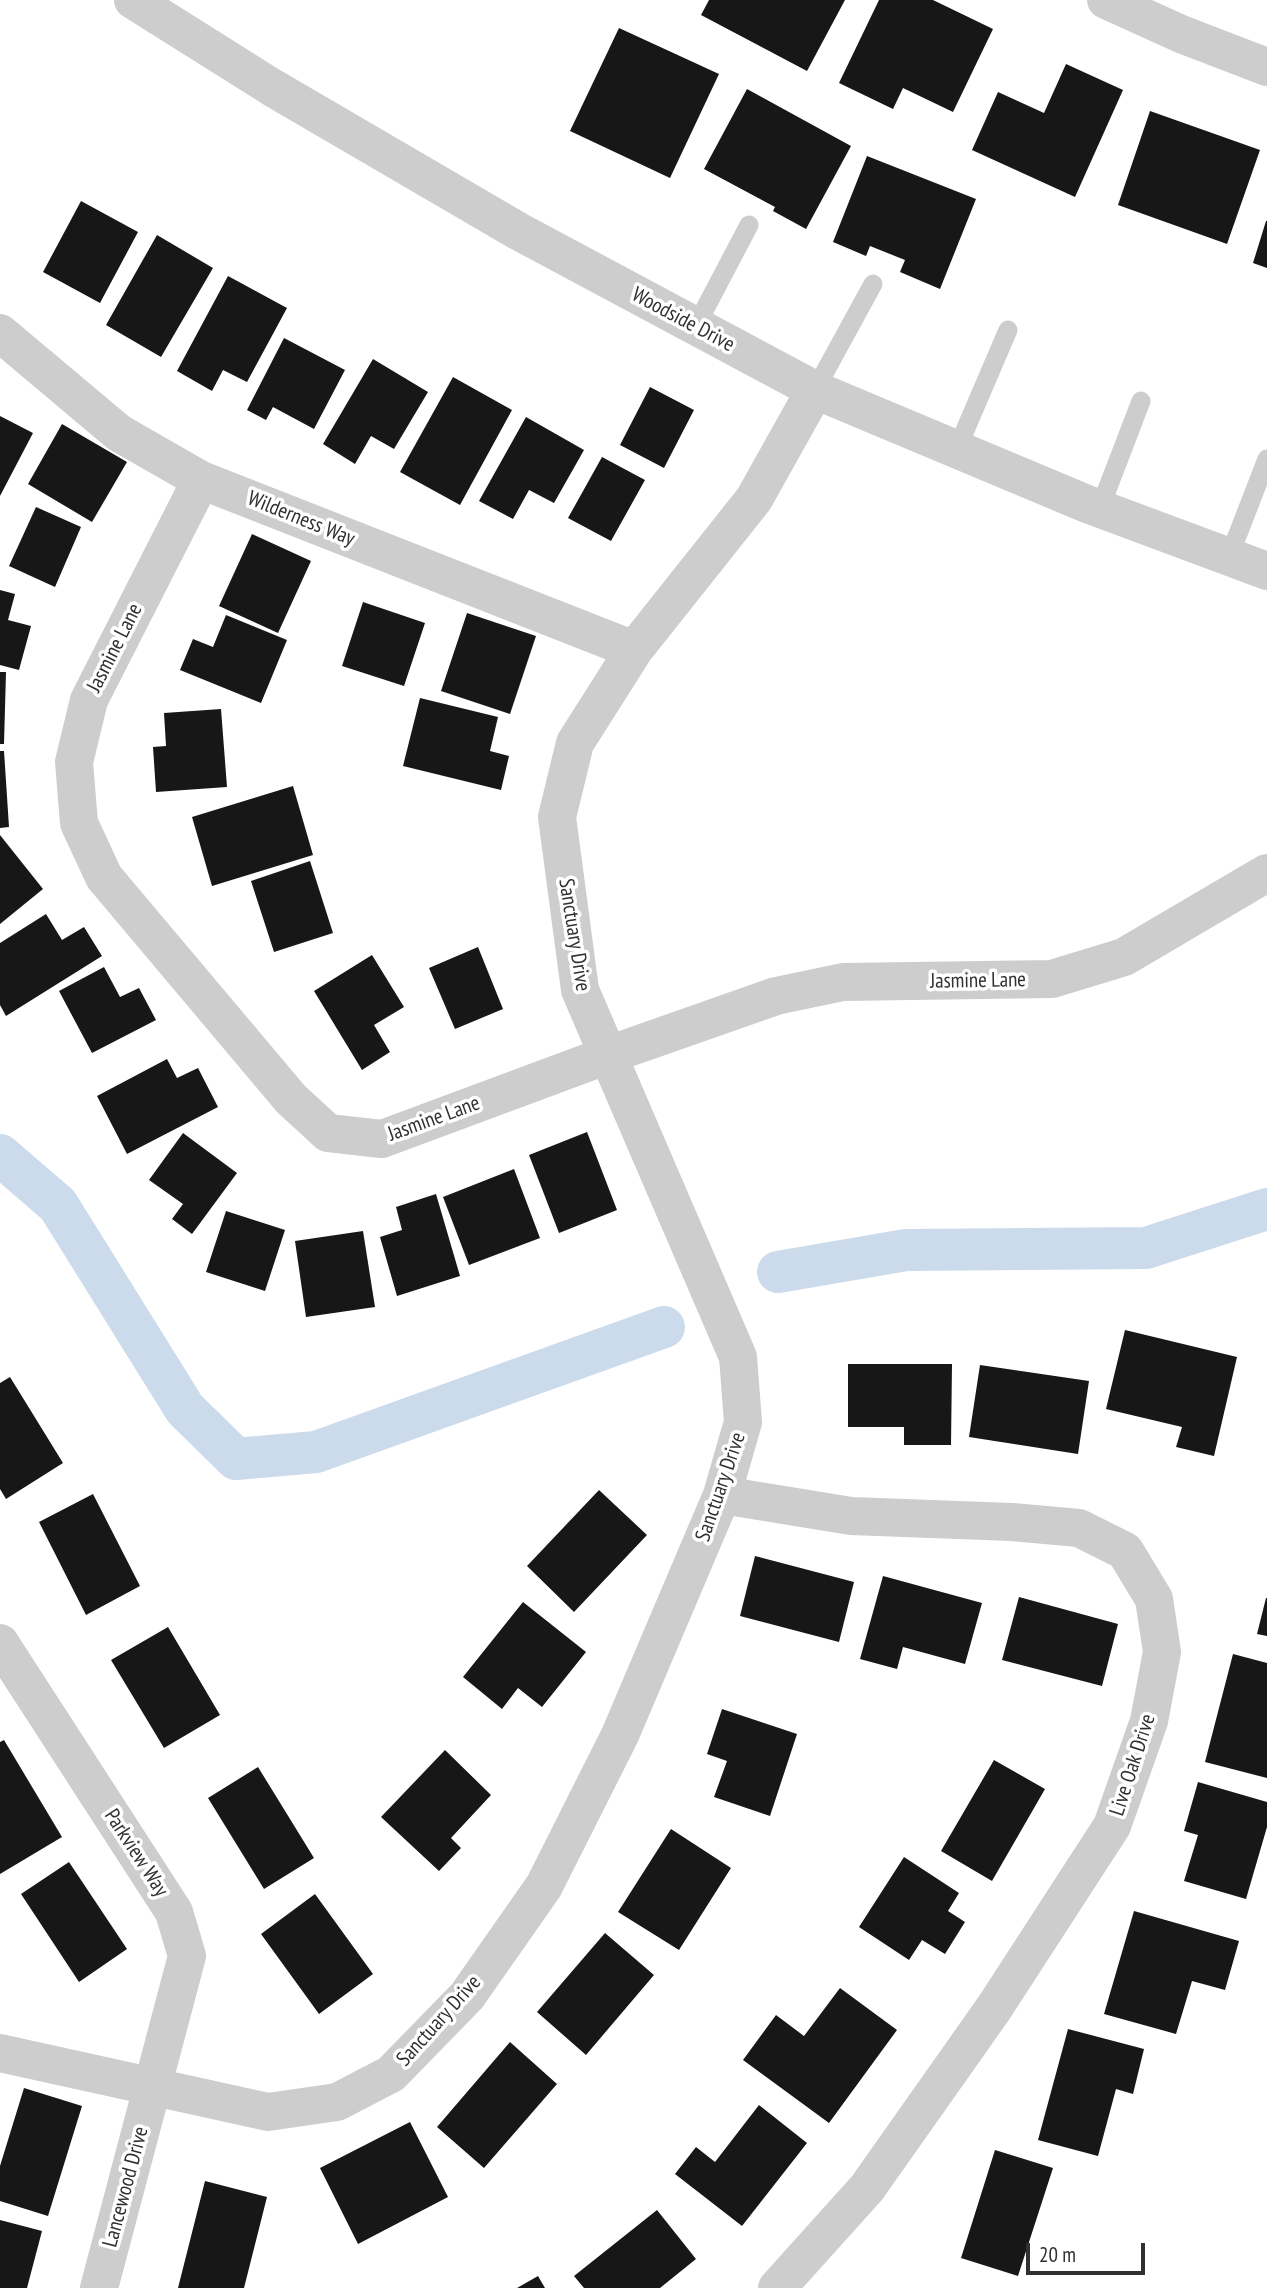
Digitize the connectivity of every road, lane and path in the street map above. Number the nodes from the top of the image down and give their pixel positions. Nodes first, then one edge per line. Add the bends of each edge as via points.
1 (133, 0) edge
2 (1106, 0) edge
3 (1267, 68) edge
4 (749, 225) dead end
5 (873, 284) dead end
6 (696, 326) junction
7 (1008, 330) dead end
8 (0, 333) edge
9 (815, 390) junction
10 (1141, 401) dead end
11 (957, 449) junction
12 (1267, 459) edge
13 (201, 480) junction
14 (1100, 508) junction
15 (1228, 557) junction
16 (1267, 571) edge
17 (634, 650) junction
18 (1267, 873) edge
19 (608, 1055) junction
20 (722, 1495) junction
21 (0, 1643) edge
22 (0, 2053) edge
23 (153, 2086) junction
24 (99, 2288) edge
25 (777, 2288) edge

1 - 6 street, Woodside Drive via 272,88 518,231
2 - 3 street
4 - 6 lane
5 - 9 lane
6 - 9 street, Woodside Drive
7 - 11 lane
8 - 13 street, Wilderness Way via 119,433
9 - 11 street, Woodside Drive
9 - 17 street, Sanctuary Drive via 754,499
10 - 14 lane
11 - 14 street, Woodside Drive
12 - 15 lane
13 - 17 street, Wilderness Way
13 - 19 street, Jasmine Lane via 86,712 74,762 79,823 104,877 291,1099 328,1133 382,1139
14 - 15 street, Woodside Drive
15 - 16 street, Woodside Drive
17 - 19 street, Sanctuary Drive via 575,743 557,817 580,990
18 - 19 street, Jasmine Lane via 1124,957 1052,979 843,982 776,996
19 - 20 street, Sanctuary Drive via 738,1357 743,1422
20 - 23 street, Sanctuary Drive via 620,1735 544,1886 457,2006 391,2074 337,2102 268,2112
20 - 25 street, Live Oak Drive via 851,1516 1079,1528 1125,1551 1154,1599 1162,1652 1149,1721 1112,1826 994,2008 867,2188
21 - 23 street, Parkview Way via 174,1912 187,1956
22 - 23 street, Sanctuary Drive
23 - 24 street, Lancewood Drive

